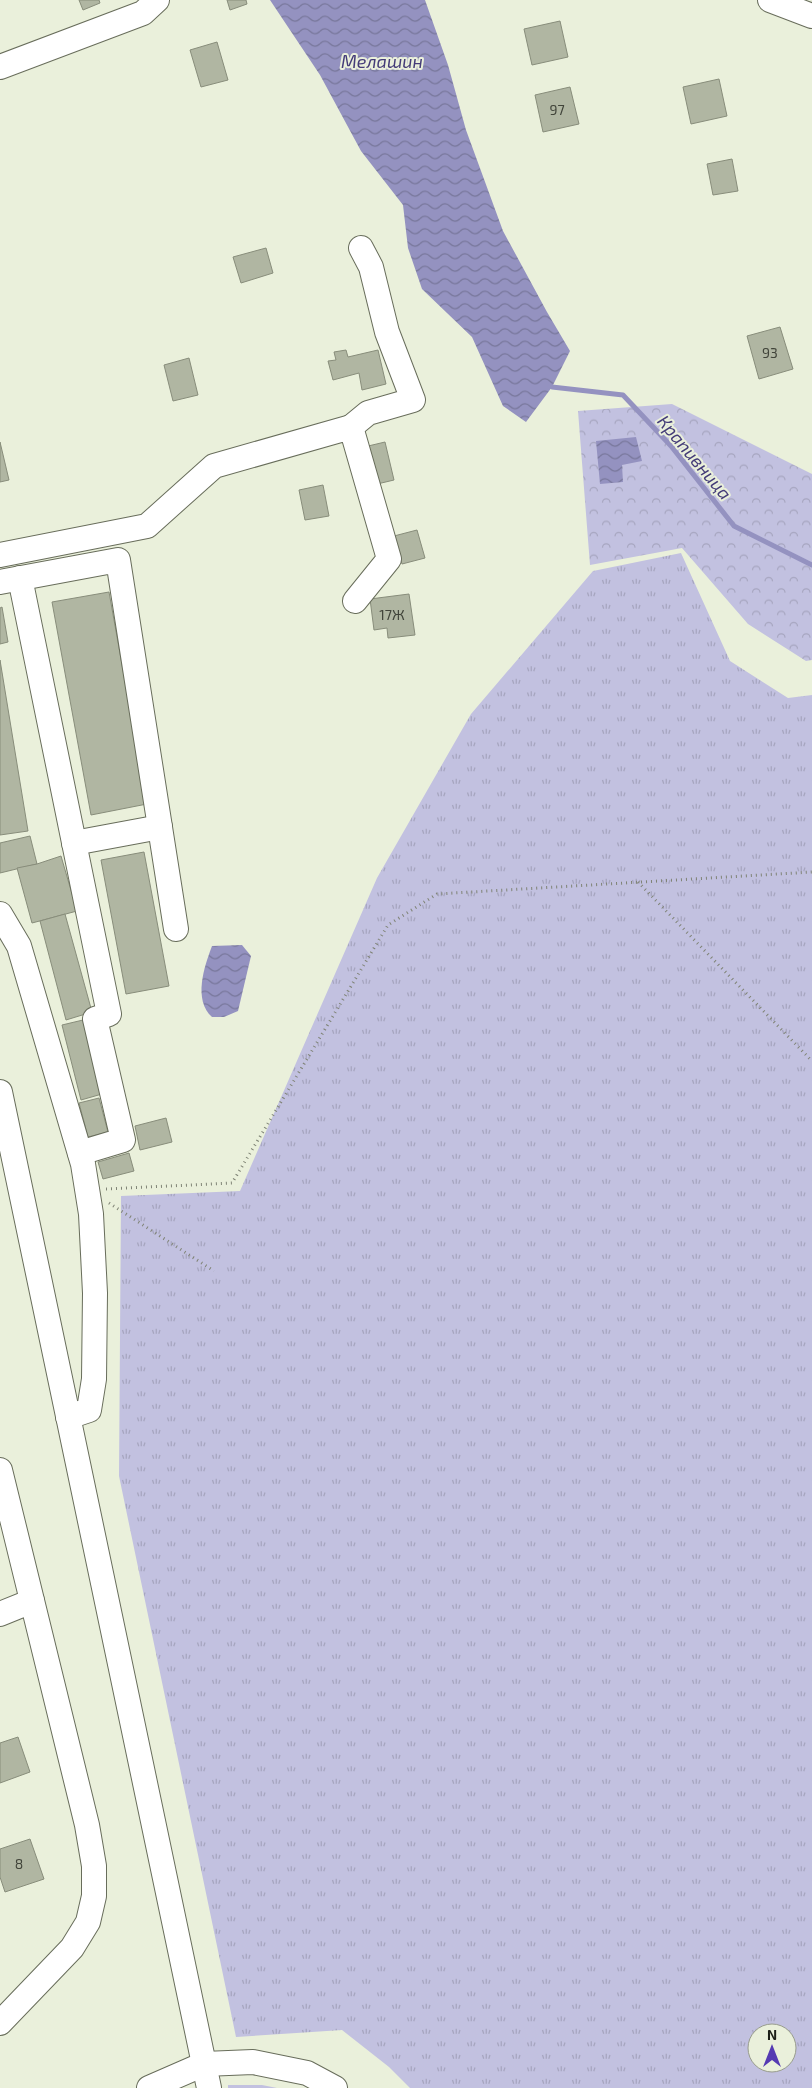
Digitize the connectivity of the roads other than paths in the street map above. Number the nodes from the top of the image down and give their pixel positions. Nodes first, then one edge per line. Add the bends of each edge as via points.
1 (157, 0) edge
2 (770, 0) edge
3 (812, 16) edge
4 (0, 67) edge
5 (361, 248) dead end
6 (351, 427) junction
7 (0, 555) edge
8 (10, 580) edge
9 (355, 601) dead end
10 (160, 827) junction
11 (74, 843) junction
12 (0, 914) edge
13 (176, 929) dead end
14 (0, 1092) edge
15 (80, 1153) junction
16 (68, 1417) junction
17 (0, 1470) edge
18 (32, 1602) junction
19 (0, 1614) edge
20 (0, 2023) edge
21 (204, 2064) junction
22 (149, 2088) edge
23 (210, 2088) edge
24 (335, 2088) edge

1 - 4 street via 142,14
2 - 3 street
5 - 6 street via 371,267 387,332 413,400 368,413
6 - 7 street via 214,466 148,526
6 - 9 street via 389,559
8 - 10 street via 118,560
8 - 11 street
10 - 11 street
10 - 13 street
11 - 15 street via 109,1014 95,1019 123,1140
12 - 15 street via 19,946
14 - 16 street
15 - 16 street via 91,1214 95,1293 94,1379 89,1410
16 - 21 street
17 - 18 street
18 - 19 street
18 - 20 street via 86,1826 94,1866 94,1896 88,1922 72,1948
21 - 22 street
21 - 23 street
21 - 24 street via 253,2062 307,2073

